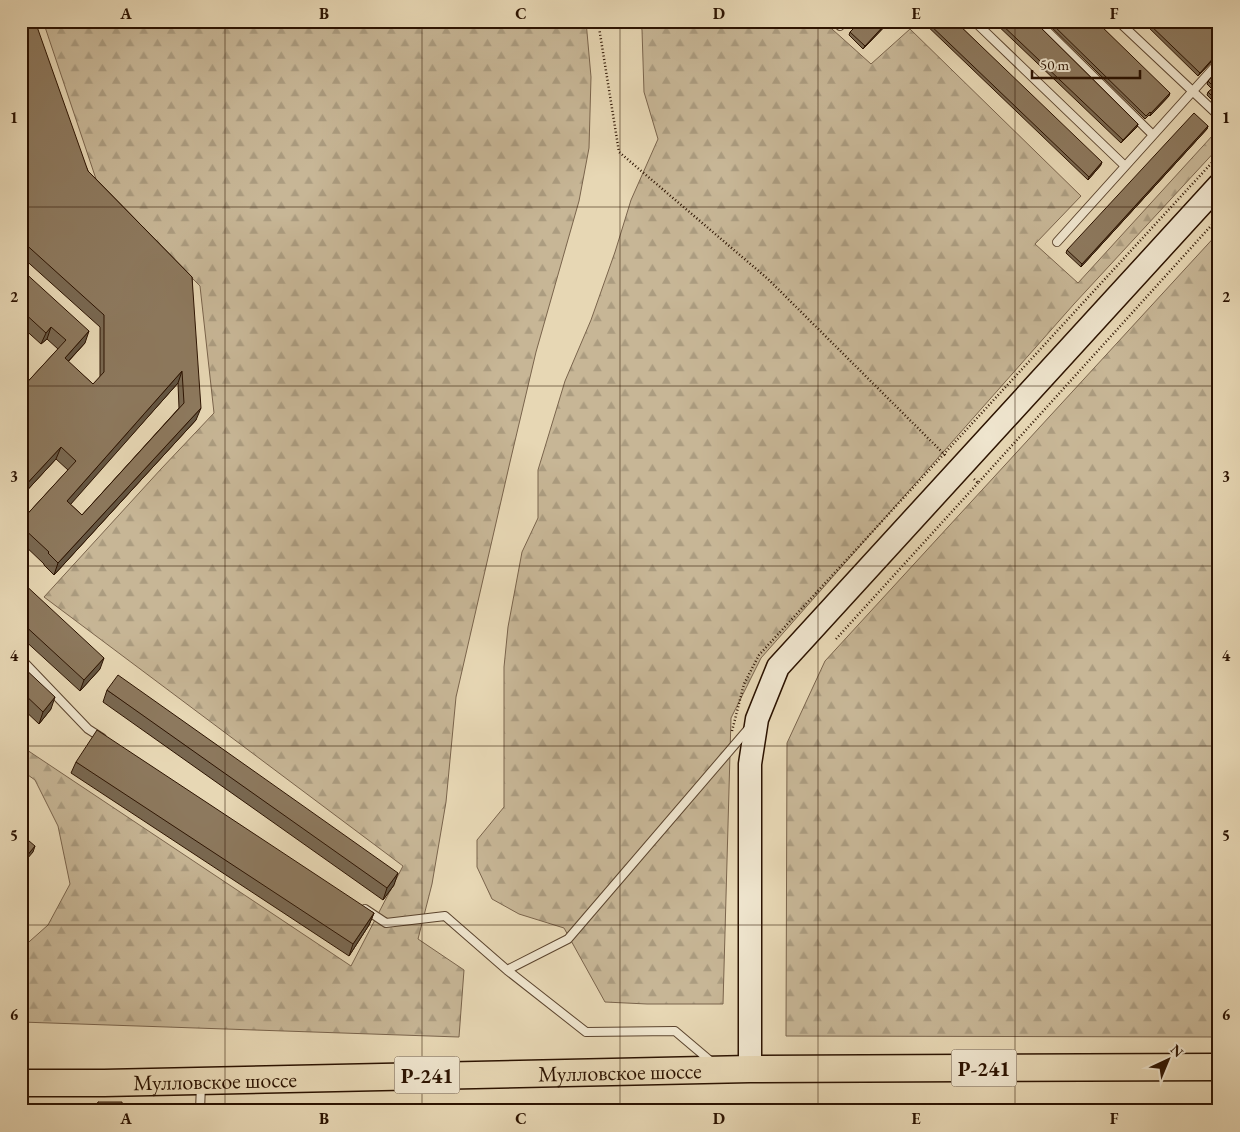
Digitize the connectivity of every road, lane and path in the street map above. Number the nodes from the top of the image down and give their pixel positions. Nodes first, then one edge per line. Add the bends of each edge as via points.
1 (598, 21) edge
2 (974, 21) edge
3 (1037, 21) edge
4 (1118, 21) edge
5 (1219, 62) edge
6 (1193, 91) junction
7 (1219, 116) edge
8 (1153, 135) junction
9 (1125, 166) junction
10 (1219, 185) edge
11 (1219, 217) edge
12 (1057, 242) dead end
13 (960, 468) junction
14 (978, 483) junction
15 (836, 640) dead end
16 (21, 659) edge
17 (757, 719) junction
18 (113, 745) edge
19 (362, 907) edge
20 (507, 970) junction
21 (1219, 1067) edge
22 (750, 1069) junction
23 (722, 1070) junction
24 (201, 1080) junction
25 (21, 1083) edge
26 (200, 1111) edge

1 - 13 path via 619,152 768,280
2 - 9 lane
3 - 8 lane
4 - 6 lane
5 - 6 lane
6 - 7 lane
6 - 8 lane
8 - 9 lane
9 - 12 lane
10 - 13 main road
11 - 14 path
13 - 14 path
13 - 17 main road via 778,667
14 - 15 path
16 - 18 lane via 88,729
17 - 20 lane via 568,939
17 - 22 main road via 750,764
19 - 20 lane via 386,923 445,916
20 - 23 lane via 586,1032 675,1031
21 - 22 highway, Мулловское шоссе / Р-241
22 - 23 highway, Мулловское шоссе / Р-241
23 - 24 highway, Мулловское шоссе / Р-241
24 - 25 highway, Мулловское шоссе / Р-241
24 - 26 lane

